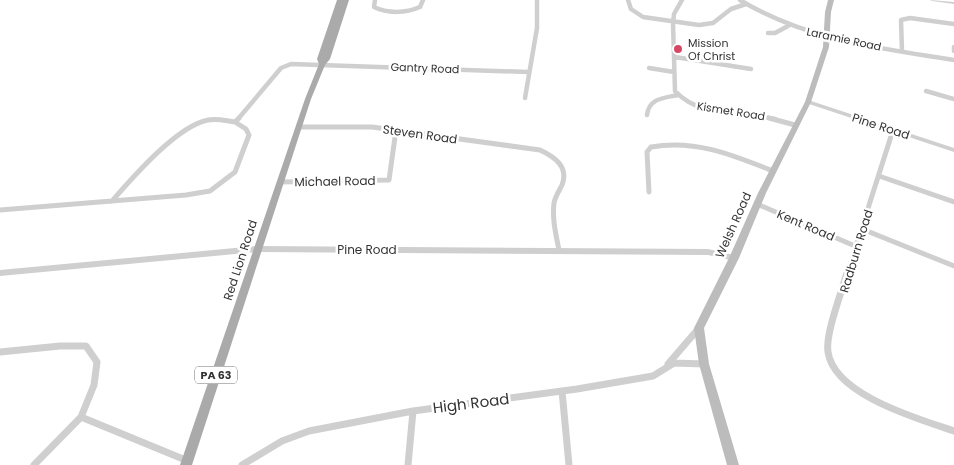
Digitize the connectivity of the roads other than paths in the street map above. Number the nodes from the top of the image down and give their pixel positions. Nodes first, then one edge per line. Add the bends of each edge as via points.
1 (340, 0) edge
2 (346, 0) edge
3 (375, 0) edge
4 (422, 0) edge
5 (537, 0) edge
6 (628, 0) edge
7 (682, 0) edge
8 (740, 0) edge
9 (831, 0) edge
10 (932, 0) edge
11 (954, 2) edge
12 (746, 4) junction
13 (673, 23) junction
14 (954, 24) edge
15 (788, 26) junction
16 (768, 33) dead end
17 (826, 36) junction
18 (902, 51) junction
19 (675, 57) junction
20 (954, 60) edge
21 (322, 64) junction
22 (649, 68) dead end
23 (751, 69) dead end
24 (528, 72) junction
25 (674, 72) junction
26 (926, 91) dead end
27 (678, 95) junction
28 (526, 98) dead end
29 (954, 99) edge
30 (808, 102) junction
31 (647, 115) dead end
32 (235, 122) junction
33 (795, 125) junction
34 (300, 126) junction
35 (396, 130) junction
36 (893, 130) junction
37 (954, 150) edge
38 (773, 172) junction
39 (879, 176) junction
40 (280, 182) junction
41 (649, 192) dead end
42 (112, 201) junction
43 (954, 202) edge
44 (757, 204) junction
45 (0, 210) edge
46 (862, 229) junction
47 (855, 246) junction
48 (257, 249) junction
49 (559, 250) junction
50 (734, 258) junction
51 (954, 266) edge
52 (0, 273) edge
53 (699, 328) junction
54 (0, 352) edge
55 (704, 364) junction
56 (666, 366) junction
57 (562, 391) junction
58 (413, 411) junction
59 (81, 417) junction
60 (954, 431) edge
61 (187, 463) edge
62 (34, 465) edge
63 (242, 465) edge
64 (408, 465) edge
65 (570, 465) edge
66 (733, 465) edge

1 - 21 main road, Red Lion Road / PA 63 via 320,58
2 - 21 main road, Red Lion Road / PA 63 via 327,59
3 - 4 street via 373,5 376,9 408,11 418,9
5 - 24 street via 539,23
6 - 13 street via 630,9 637,14
7 - 13 street
8 - 12 street, Laramie Road
9 - 17 main road, Welsh Road
10 - 11 street
12 - 13 street via 706,25
12 - 15 street, Laramie Road
13 - 19 street
14 - 18 street via 900,21
15 - 16 street
15 - 17 street, Laramie Road
17 - 18 street, Laramie Road
17 - 30 main road, Welsh Road via 824,55
18 - 20 street, Laramie Road
19 - 23 street
19 - 25 street
21 - 24 street, Gantry Road
21 - 32 street, Gantry Road via 291,64 280,68
21 - 34 main road, Red Lion Road / PA 63
22 - 25 street
24 - 28 street
25 - 27 street
26 - 29 street
27 - 31 street via 650,103
27 - 33 street, Kismet Road via 703,109 767,117
30 - 33 main road, Welsh Road
30 - 36 street, Pine Road
32 - 42 street via 207,120 195,124 138,170
32 - 42 street via 249,135 246,146 235,172 210,191
33 - 38 main road, Welsh Road
34 - 35 street, Steven Road
34 - 40 main road, Red Lion Road / PA 63
35 - 40 street, Michael Road via 389,180
35 - 49 street, Steven Road via 540,150 560,161 564,180 553,208
36 - 37 street, Pine Road
36 - 39 street, Radburn Road
38 - 41 street via 712,148 667,143 651,147 648,152
38 - 44 main road, Welsh Road
39 - 43 street
39 - 46 street, Radburn Road
40 - 48 main road, Red Lion Road / PA 63
42 - 45 street
44 - 47 street, Kent Road
44 - 50 main road, Welsh Road
46 - 47 street, Radburn Road
46 - 51 street
47 - 60 street, Radburn Road via 828,341 828,356 854,388 874,400
48 - 49 street, Pine Road
48 - 52 street, Pine Road
48 - 61 main road, Red Lion Road / PA 63
49 - 50 street, Pine Road via 708,252
50 - 53 main road, Welsh Road
53 - 55 main road
53 - 56 street
54 - 59 street via 86,346 97,362 94,385
55 - 56 street, High Road via 686,362
55 - 66 main road
56 - 57 street, High Road via 653,376
57 - 58 street, High Road
57 - 65 street
58 - 63 street, High Road via 309,431 282,441
58 - 64 street
59 - 61 street
59 - 62 street

